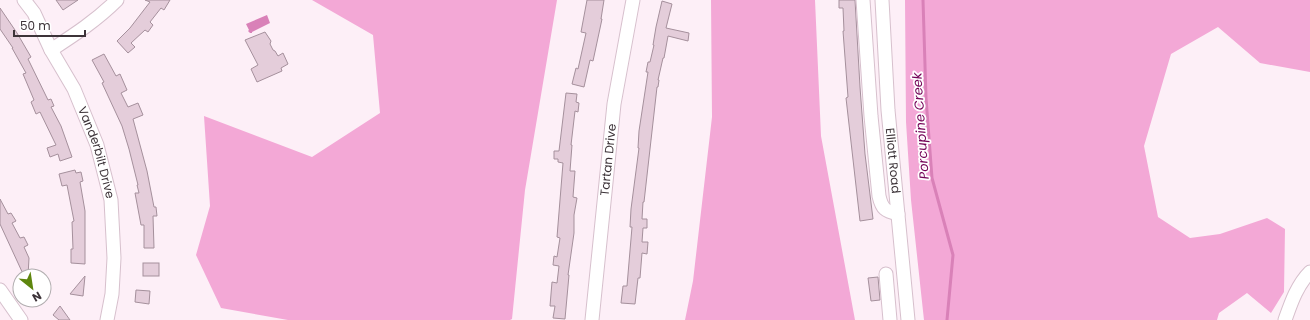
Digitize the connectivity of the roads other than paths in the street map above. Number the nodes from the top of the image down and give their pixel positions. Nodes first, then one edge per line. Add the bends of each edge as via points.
1 (24, 0) edge
2 (117, 0) edge
3 (633, 0) edge
4 (863, 0) edge
5 (882, 0) edge
6 (51, 50) junction
7 (898, 214) junction
8 (1310, 272) edge
9 (886, 274) dead end
10 (0, 290) edge
11 (21, 320) edge
12 (107, 320) edge
13 (592, 320) edge
14 (890, 320) edge
15 (908, 320) edge
16 (1285, 320) edge

1 - 6 street, Vanderbilt Drive via 34,13
2 - 6 street via 86,27
3 - 13 street, Tartan Drive via 614,104
4 - 7 street via 879,196 885,209
5 - 7 street, Elliott Road via 888,110
6 - 12 street, Vanderbilt Drive via 74,89 97,145 111,200 114,258 112,294
7 - 15 street, Elliott Road
8 - 16 street via 1297,290
9 - 14 street
10 - 11 street

